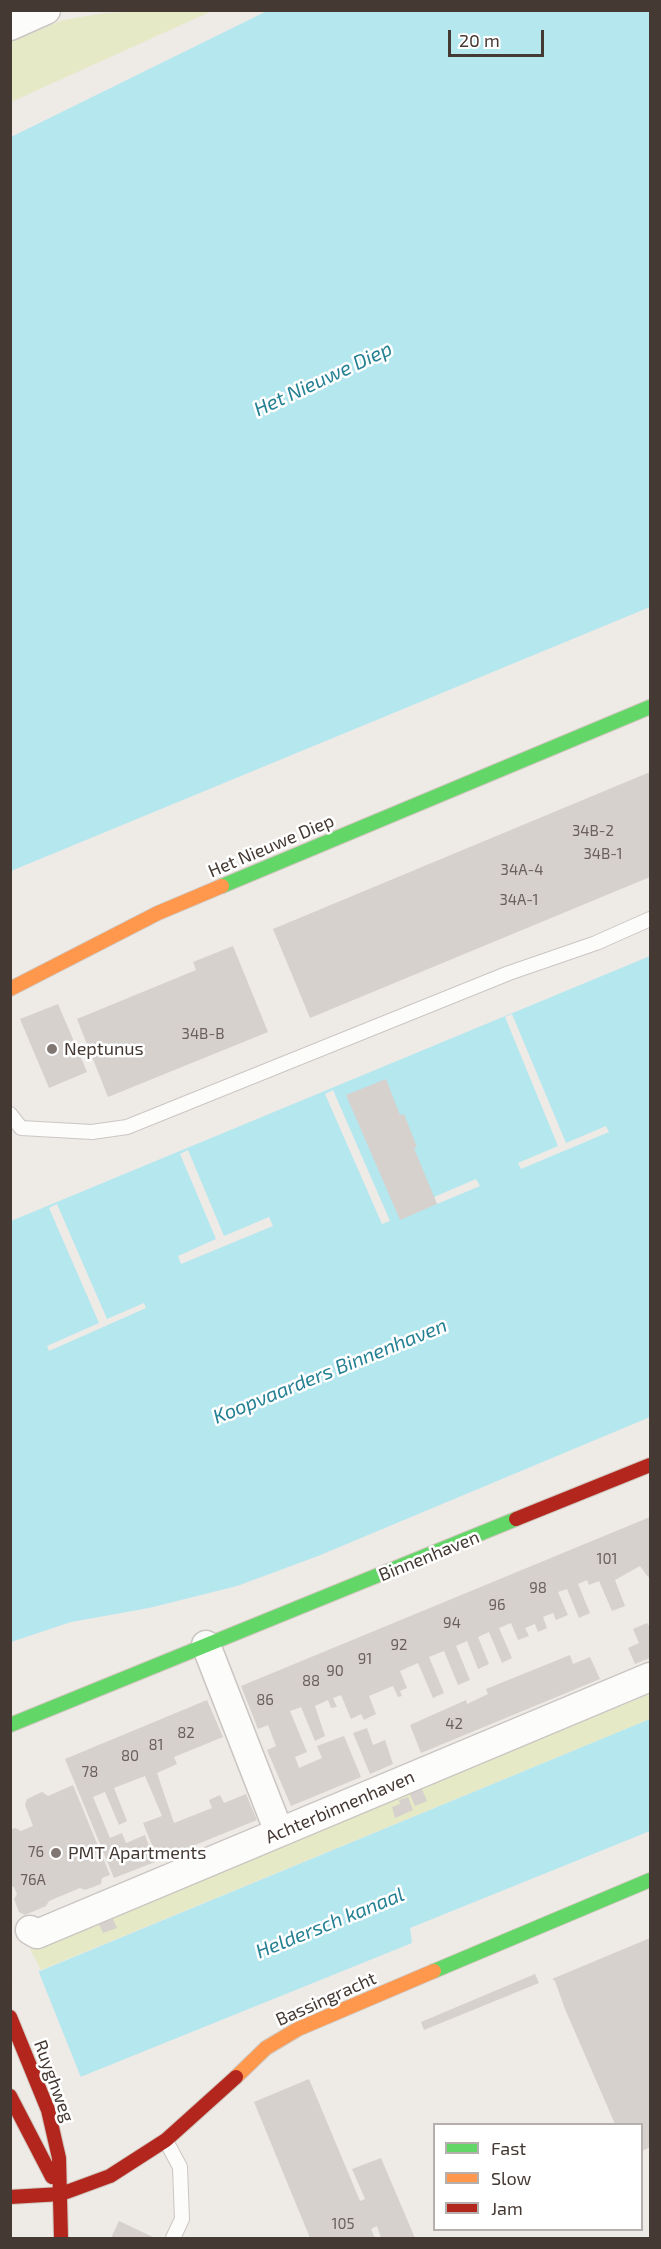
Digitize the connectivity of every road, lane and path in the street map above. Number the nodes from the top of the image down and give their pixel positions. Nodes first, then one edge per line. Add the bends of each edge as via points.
1 (46, 10) edge
2 (10, 26) edge
3 (651, 707) edge
4 (651, 919) edge
5 (10, 989) edge
6 (10, 1114) edge
7 (651, 1465) edge
8 (206, 1645) junction
9 (651, 1677) edge
10 (10, 1725) edge
11 (279, 1832) junction
12 (651, 1880) edge
13 (30, 1930) dead end
14 (10, 2017) edge
15 (10, 2096) edge
16 (166, 2140) junction
17 (61, 2194) junction
18 (10, 2197) edge
19 (61, 2238) edge
20 (173, 2238) edge

1 - 2 street
3 - 5 street, Het Nieuwe Diep via 158,913
4 - 6 lane via 127,1127 92,1132 21,1128
7 - 8 street, Binnenhaven
8 - 10 street, Binnenhaven
8 - 11 street
9 - 11 street, Achterbinnenhaven
11 - 13 street, Achterbinnenhaven via 37,1935
12 - 16 street, Bassingracht via 298,2029 266,2048
14 - 17 street, Ruyghweg via 48,2110 59,2158
15 - 17 street, Ruyghweg
16 - 17 street, Bassingracht via 110,2176
16 - 20 lane via 180,2167 182,2219
17 - 18 street, Bassingracht
17 - 19 street, Ruyghweg

